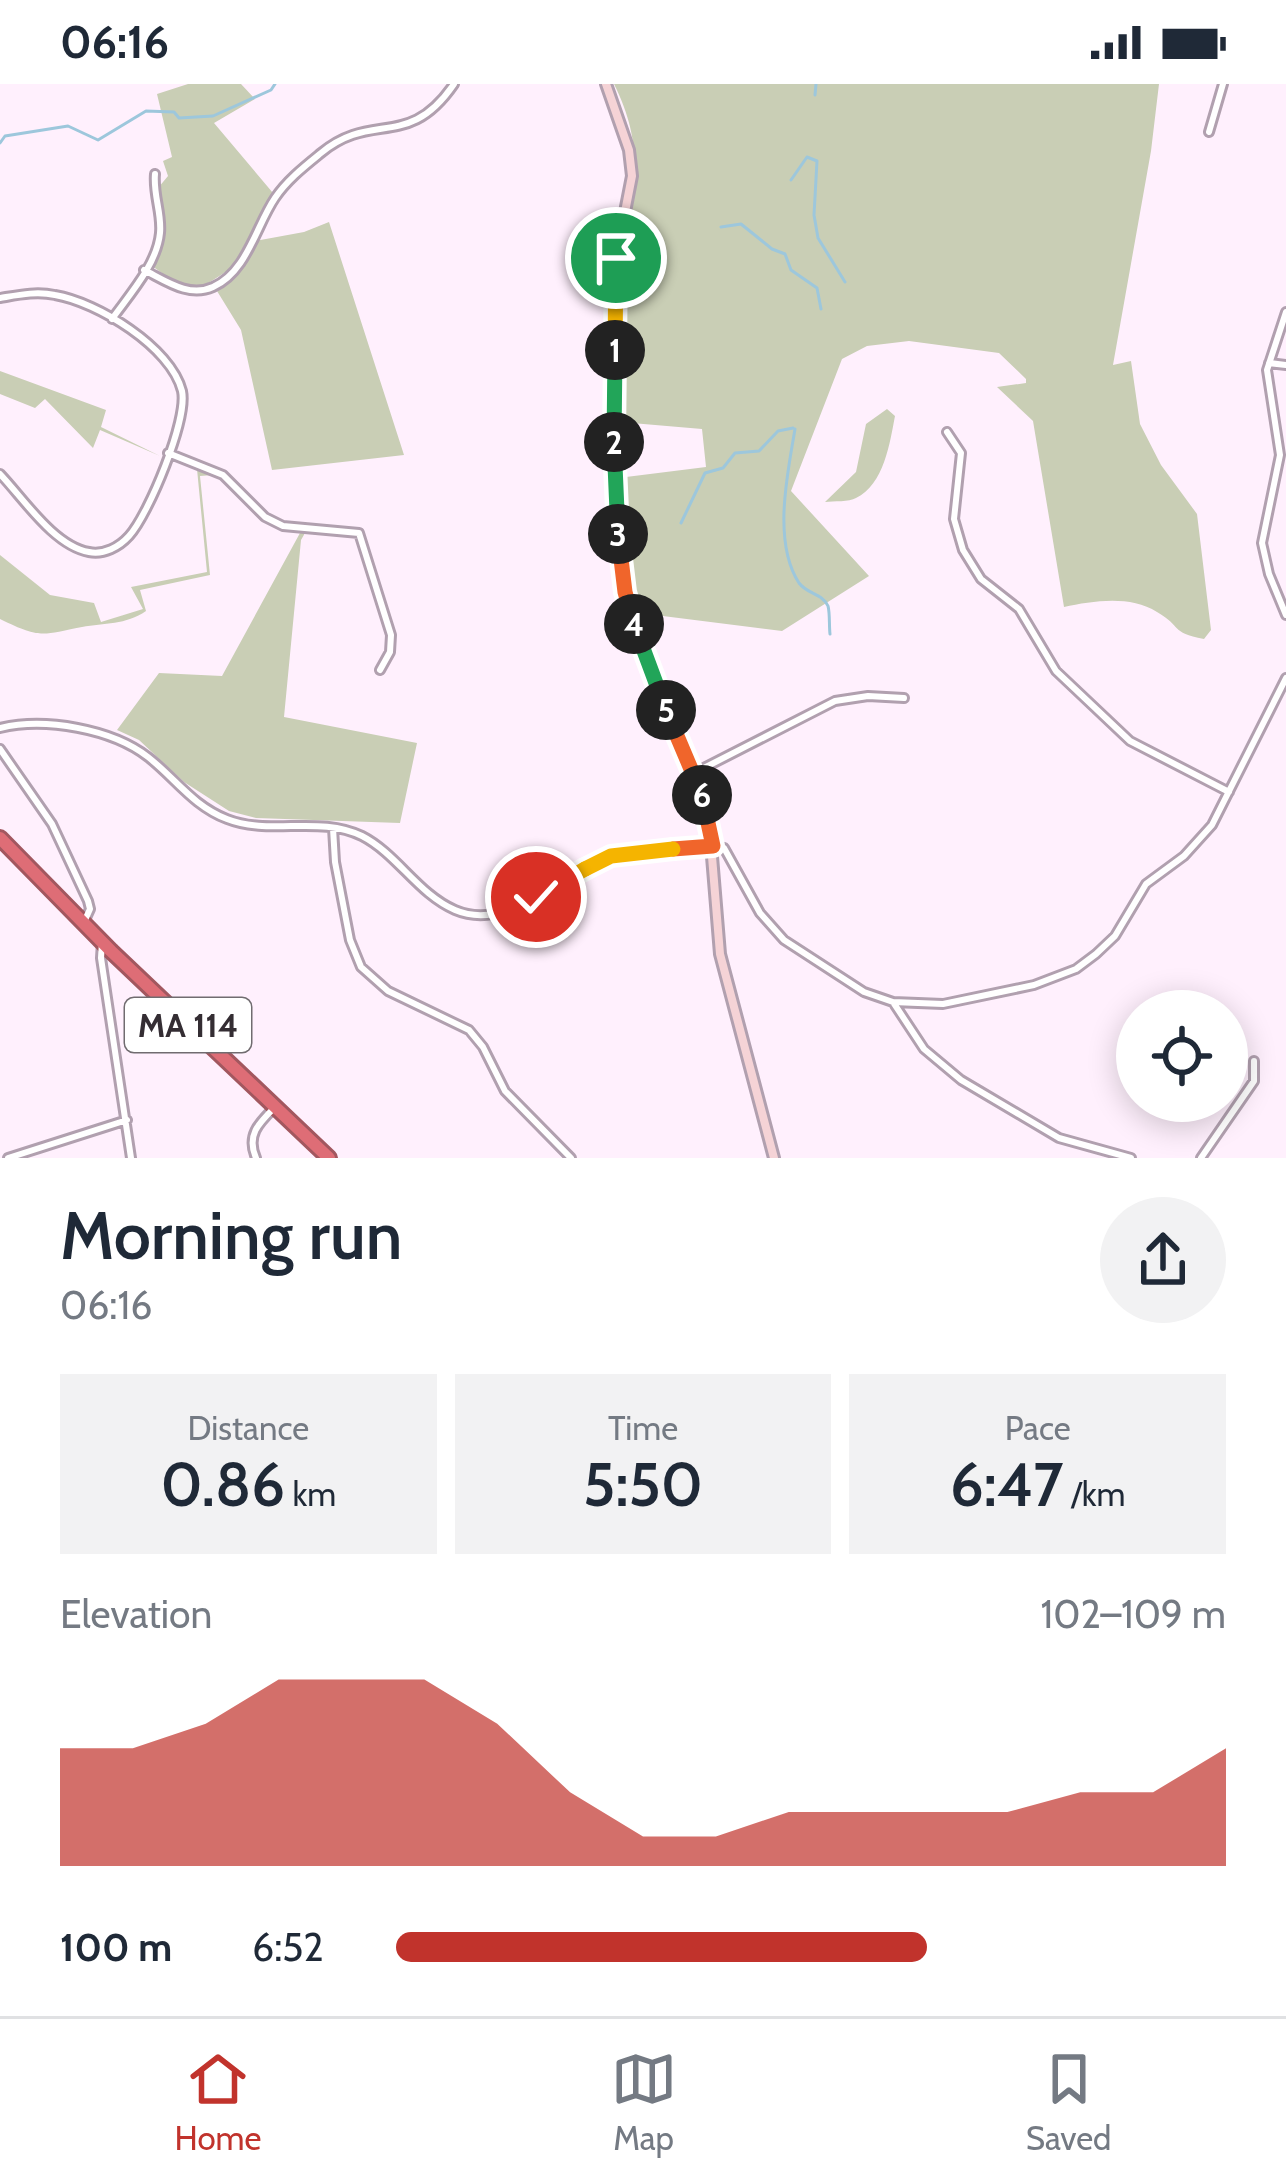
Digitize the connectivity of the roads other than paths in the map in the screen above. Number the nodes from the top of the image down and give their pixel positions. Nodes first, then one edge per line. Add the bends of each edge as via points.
1 (454, 84) edge
2 (606, 84) edge
3 (1223, 84) edge
4 (1209, 132) dead end
5 (155, 174) dead end
6 (144, 271) junction
7 (0, 298) edge
8 (1286, 312) edge
9 (112, 319) junction
10 (1269, 363) junction
11 (1286, 365) edge
12 (947, 432) dead end
13 (168, 453) junction
14 (0, 475) edge
15 (1286, 615) edge
16 (380, 670) dead end
17 (1286, 678) edge
18 (904, 698) dead end
19 (1276, 703) junction
20 (1286, 705) edge
21 (0, 728) edge
22 (0, 749) edge
23 (694, 772) junction
24 (1228, 792) junction
25 (333, 827) junction
26 (0, 838) edge
27 (713, 846) junction
28 (732, 864) junction
29 (713, 867) junction
30 (82, 923) junction
31 (102, 942) junction
32 (892, 1002) junction
33 (1254, 1061) dead end
34 (274, 1107) junction
35 (127, 1120) junction
36 (1085, 1147) junction
37 (8, 1158) edge
38 (131, 1158) edge
39 (256, 1158) edge
40 (328, 1158) edge
41 (571, 1158) edge
42 (774, 1158) edge
43 (1082, 1158) edge
44 (1131, 1158) edge
45 (1201, 1158) edge

1 - 6 street via 420,119 354,131 321,153 277,194 239,264 218,285 183,290
2 - 23 street via 632,176 614,289 614,466 625,592
3 - 4 street
5 - 6 street via 160,235
6 - 9 street
7 - 9 street via 52,294
8 - 10 street
9 - 13 street via 161,353 180,387 182,411
10 - 11 street
10 - 15 street via 1280,455 1262,543
12 - 24 street via 961,453 958,535 981,579 1019,608 1056,671 1130,741
13 - 14 street via 139,524 119,545 94,554 58,534
13 - 16 street via 223,476 283,526 359,532 391,635
17 - 19 street
18 - 23 street via 835,701
19 - 20 street
19 - 24 street
21 - 25 street via 39,724 114,738 226,818
22 - 30 street via 58,835 88,901
23 - 27 street
24 - 32 street via 1200,840 1145,884 1114,936 1076,969 944,1004
25 - 27 street via 374,843 443,902 475,914 536,897 611,856
25 - 41 street via 361,967 388,991 469,1030 506,1091
26 - 30 highway, MA 114
27 - 28 street via 724,848
27 - 29 street
28 - 29 street
28 - 32 street via 784,940
29 - 42 street via 720,954
30 - 31 highway, MA 114
31 - 34 highway, MA 114
31 - 35 street
32 - 36 street via 924,1049 961,1080
33 - 45 street via 1254,1081
34 - 39 street via 253,1133
34 - 40 highway, MA 114
35 - 37 street
35 - 38 street
36 - 43 street
36 - 44 street

